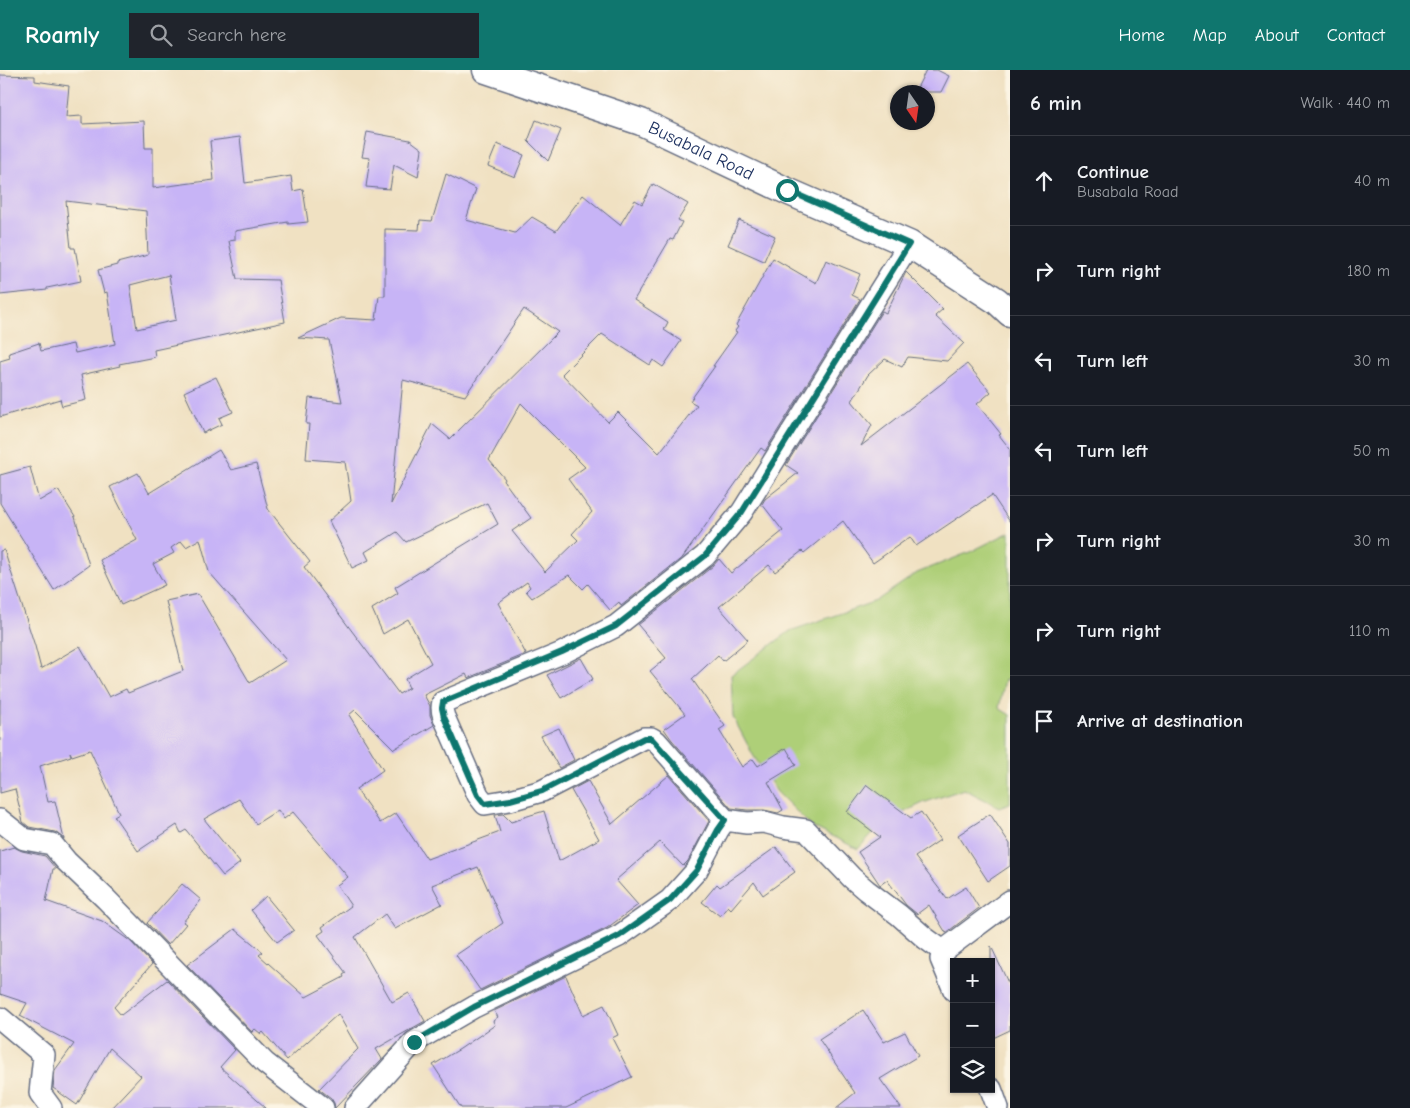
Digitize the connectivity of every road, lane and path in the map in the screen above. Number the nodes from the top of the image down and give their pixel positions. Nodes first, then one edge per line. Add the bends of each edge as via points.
1 (486, 70) edge
2 (909, 244) junction
3 (1010, 313) edge
4 (0, 820) edge
5 (725, 820) junction
6 (1010, 901) edge
7 (943, 951) junction
8 (950, 980) edge
9 (0, 1018) edge
10 (992, 1093) edge
11 (51, 1108) edge
12 (323, 1108) edge
13 (355, 1108) edge
14 (998, 1108) edge

1 - 2 street, Busabala Road via 641,122
2 - 3 street, Busabala Road via 997,301
2 - 5 street via 742,512 705,556 616,626 442,705 444,717 485,804 542,791 644,738 651,738
4 - 12 street via 24,839 52,844 265,1063
5 - 7 street via 764,822 806,830 852,878
5 - 13 street via 697,870 670,900 619,936 474,1007 414,1042
6 - 7 street
7 - 8 street via 941,959
9 - 11 street via 44,1054 40,1093
10 - 14 street

